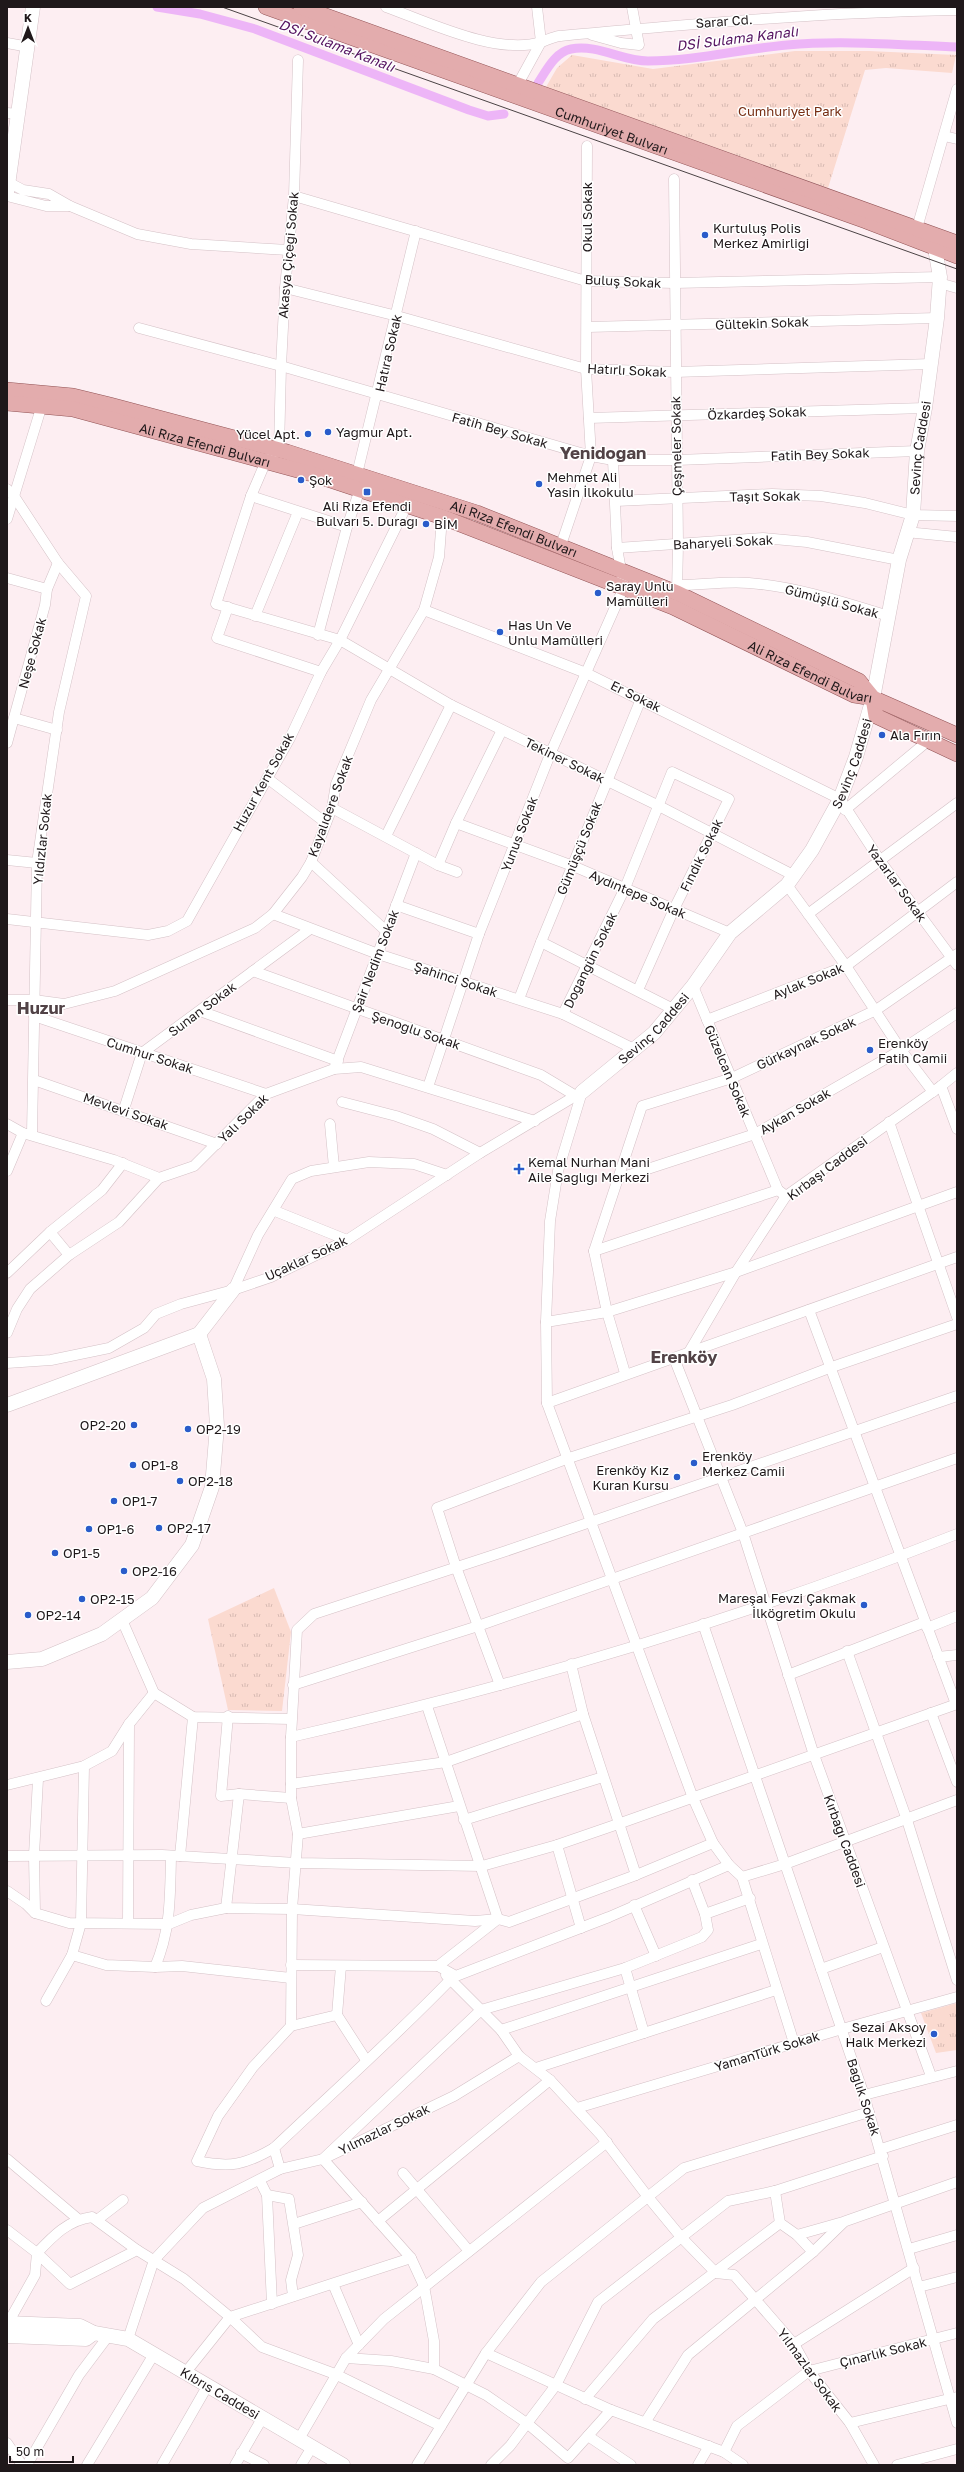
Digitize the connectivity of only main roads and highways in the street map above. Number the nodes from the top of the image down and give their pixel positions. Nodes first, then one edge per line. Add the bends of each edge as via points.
1 (33, 7) edge
2 (266, 7) edge
3 (301, 7) edge
4 (13, 114) edge
5 (8, 190) edge
6 (917, 228) junction
7 (957, 243) edge
8 (935, 248) junction
9 (957, 256) edge
10 (7, 390) edge
11 (7, 403) edge
12 (873, 698) junction
13 (956, 735) edge
14 (957, 753) edge
15 (579, 1094) road end
16 (233, 1290) road end
17 (199, 1334) junction
18 (7, 1406) edge
19 (7, 1662) edge
20 (7, 2327) edge
21 (343, 2465) edge

1 - 4 main road via 29,47
2 - 8 main road, Cumhuriyet Bulvarı via 866,221
3 - 6 main road, Cumhuriyet Bulvarı
4 - 5 main road
6 - 7 main road, Cumhuriyet Bulvarı
6 - 8 main road
8 - 9 main road, Cumhuriyet Bulvarı
8 - 12 main road, Sevinç Caddesi via 940,280 937,318 917,451 912,515 899,560
10 - 12 main road, Ali Rıza Efendi Bulvarı via 73,396 279,450 477,513 678,589 859,681
11 - 12 main road, Ali Rıza Efendi Bulvarı via 73,409 266,461 407,505 673,607 854,695
12 - 13 main road
12 - 14 main road via 876,716
12 - 15 main road, Sevinç Caddesi via 843,805 790,880 730,933 654,1033
16 - 17 main road
17 - 18 main road
17 - 19 main road via 214,1385 217,1426 212,1487 192,1545 152,1598 102,1634 42,1659
20 - 21 main road, Kıbrıs Caddesi via 80,2326 94,2333 128,2339

